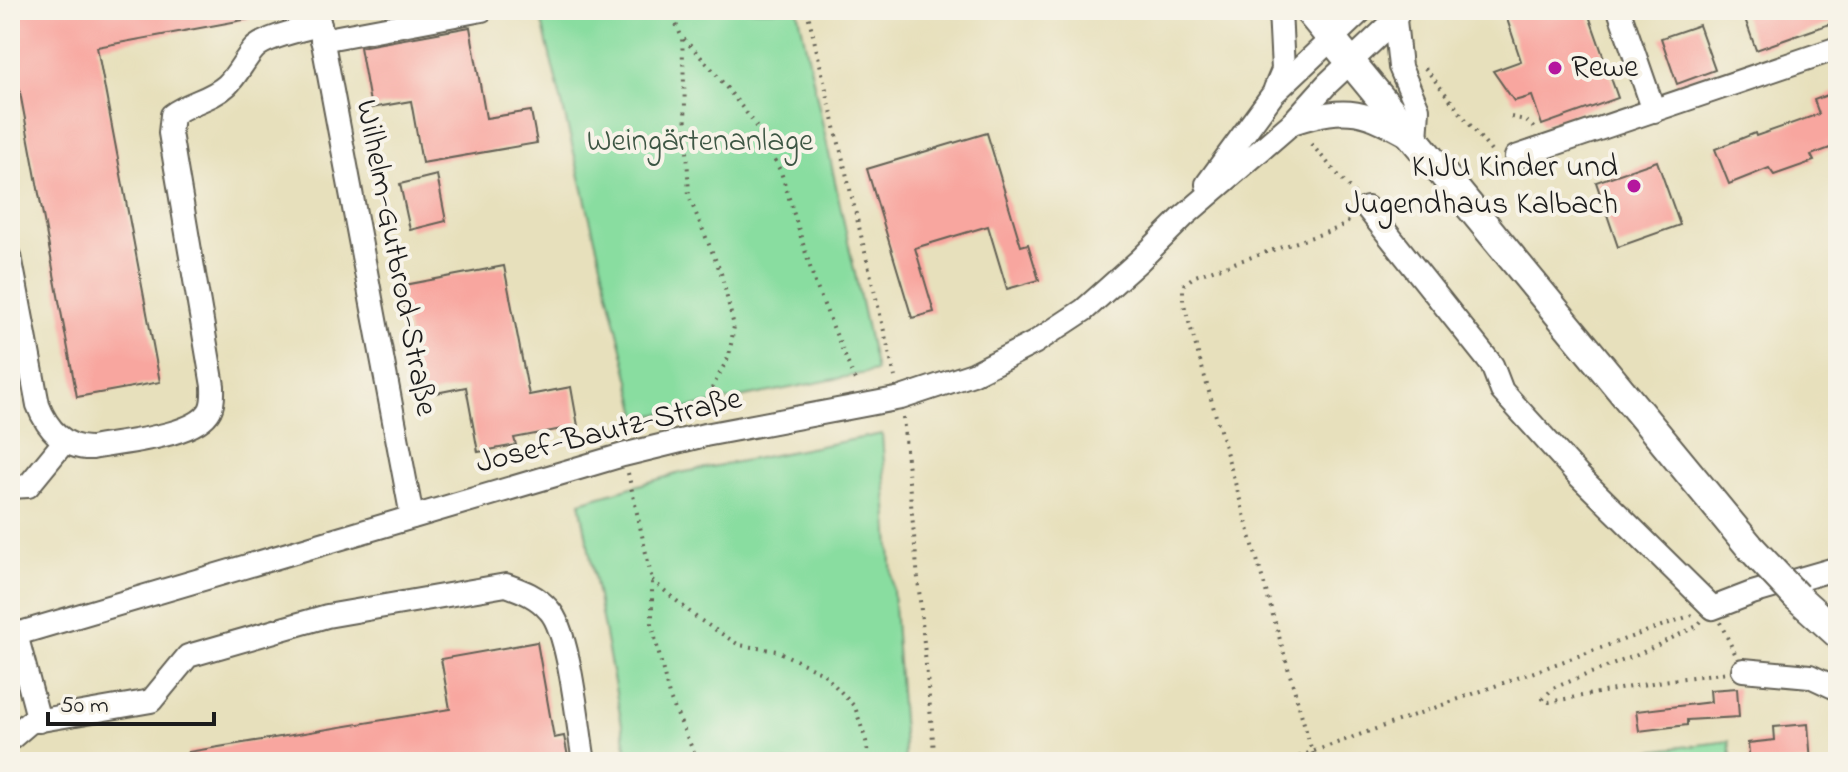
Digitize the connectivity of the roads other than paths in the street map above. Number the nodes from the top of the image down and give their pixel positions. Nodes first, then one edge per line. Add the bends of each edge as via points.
1 (482, 10) edge
2 (1280, 10) edge
3 (1308, 10) edge
4 (1362, 10) edge
5 (1619, 10) edge
6 (1397, 15) edge
7 (319, 25) edge
8 (1331, 37) junction
9 (1838, 48) edge
10 (1351, 61) junction
11 (1273, 94) junction
12 (1654, 111) junction
13 (1292, 123) junction
14 (1416, 140) junction
15 (1516, 157) road end
16 (1367, 208) road end
17 (1183, 217) junction
18 (10, 256) edge
19 (64, 442) junction
20 (10, 487) edge
21 (412, 517) junction
22 (1835, 569) edge
23 (1838, 634) edge
24 (13, 635) edge
25 (1743, 670) road end
26 (1838, 689) edge
27 (39, 721) junction
28 (10, 739) edge
29 (584, 762) edge

1 - 7 street
2 - 11 street, Josef-Bautz-Straße via 1283,70
3 - 8 main road
4 - 8 street, Josef-Bautz-Straße
5 - 12 street
6 - 10 street, Josef-Bautz-Straße
6 - 14 street, Josef-Bautz-Straße via 1400,67 1418,109
7 - 19 street via 256,46 227,85 172,115 170,133 213,386 209,413 180,431 92,448
7 - 21 street, Wilhelm-Gutbrod-Straße
8 - 10 main road
8 - 11 street, Josef-Bautz-Straße
9 - 12 street
10 - 13 street, Josef-Bautz-Straße
10 - 14 main road
11 - 17 street, Josef-Bautz-Straße
12 - 15 street
13 - 14 street, Josef-Bautz-Straße via 1327,111 1354,112
13 - 17 street, Josef-Bautz-Straße
14 - 23 main road, bridge via 1750,547
16 - 22 street via 1492,365 1502,391 1578,475 1713,608
17 - 21 street, Josef-Bautz-Straße via 1084,310 973,374 901,398 623,455
18 - 19 street via 38,405
19 - 20 street via 28,486
21 - 24 street, Josef-Bautz-Straße
24 - 27 street
25 - 26 street via 1810,676
27 - 28 street
27 - 29 street via 151,701 188,656 327,616 506,585 533,595 552,612 563,635

